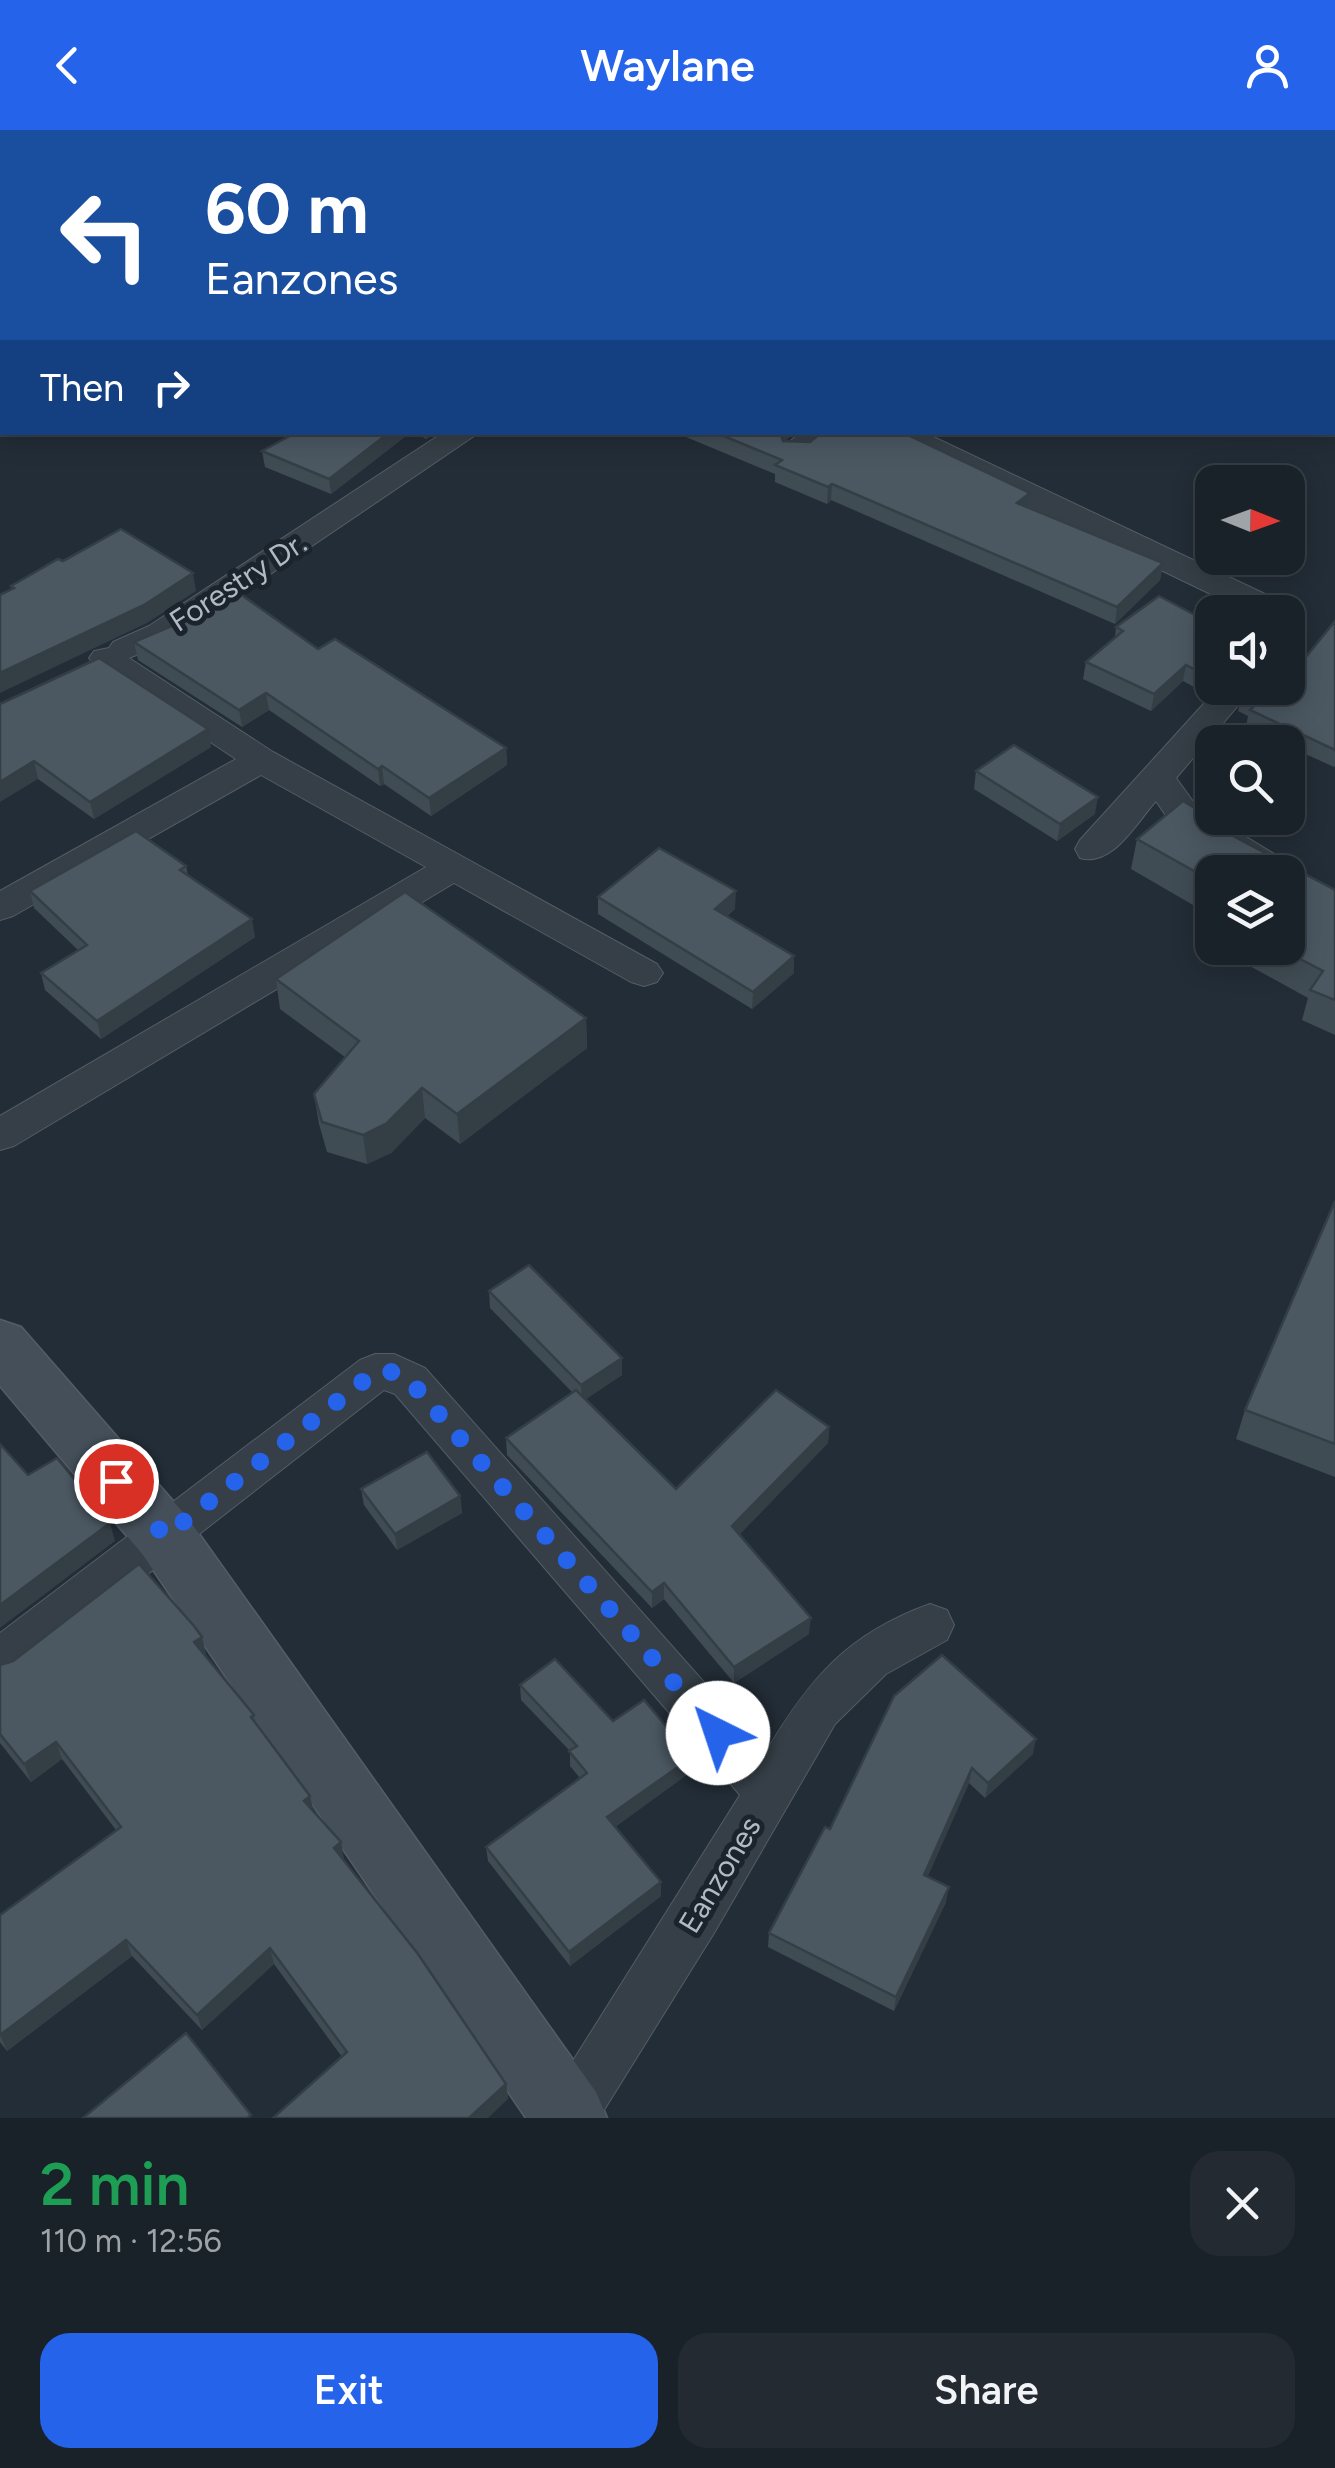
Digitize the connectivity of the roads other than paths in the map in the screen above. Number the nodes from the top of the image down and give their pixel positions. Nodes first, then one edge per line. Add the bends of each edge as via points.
1 (460, 435) edge
2 (817, 435) edge
3 (904, 435) edge
4 (796, 448) edge
5 (1240, 595) edge
6 (1221, 705) edge
7 (262, 760) junction
8 (1157, 777) junction
9 (1093, 848) dead end
10 (1249, 855) edge
11 (456, 866) junction
12 (0, 907) edge
13 (644, 973) dead end
14 (0, 1136) edge
15 (7, 1366) edge
16 (165, 1536) junction
17 (930, 1624) dead end
18 (0, 1661) edge
19 (769, 1792) junction
20 (569, 2118) edge

1 - 7 street, Forestry Dr. via 162,632 91,664
2 - 4 street
3 - 5 street
6 - 8 street
7 - 11 street
7 - 12 street
8 - 9 street
8 - 10 street via 1184,815
11 - 13 street
11 - 14 street
15 - 16 street
16 - 18 street, Eanzones
16 - 19 street, Eanzones via 375,1372 394,1372 410,1381
16 - 20 street
17 - 19 street via 869,1659 818,1710
19 - 20 street, Eanzones

